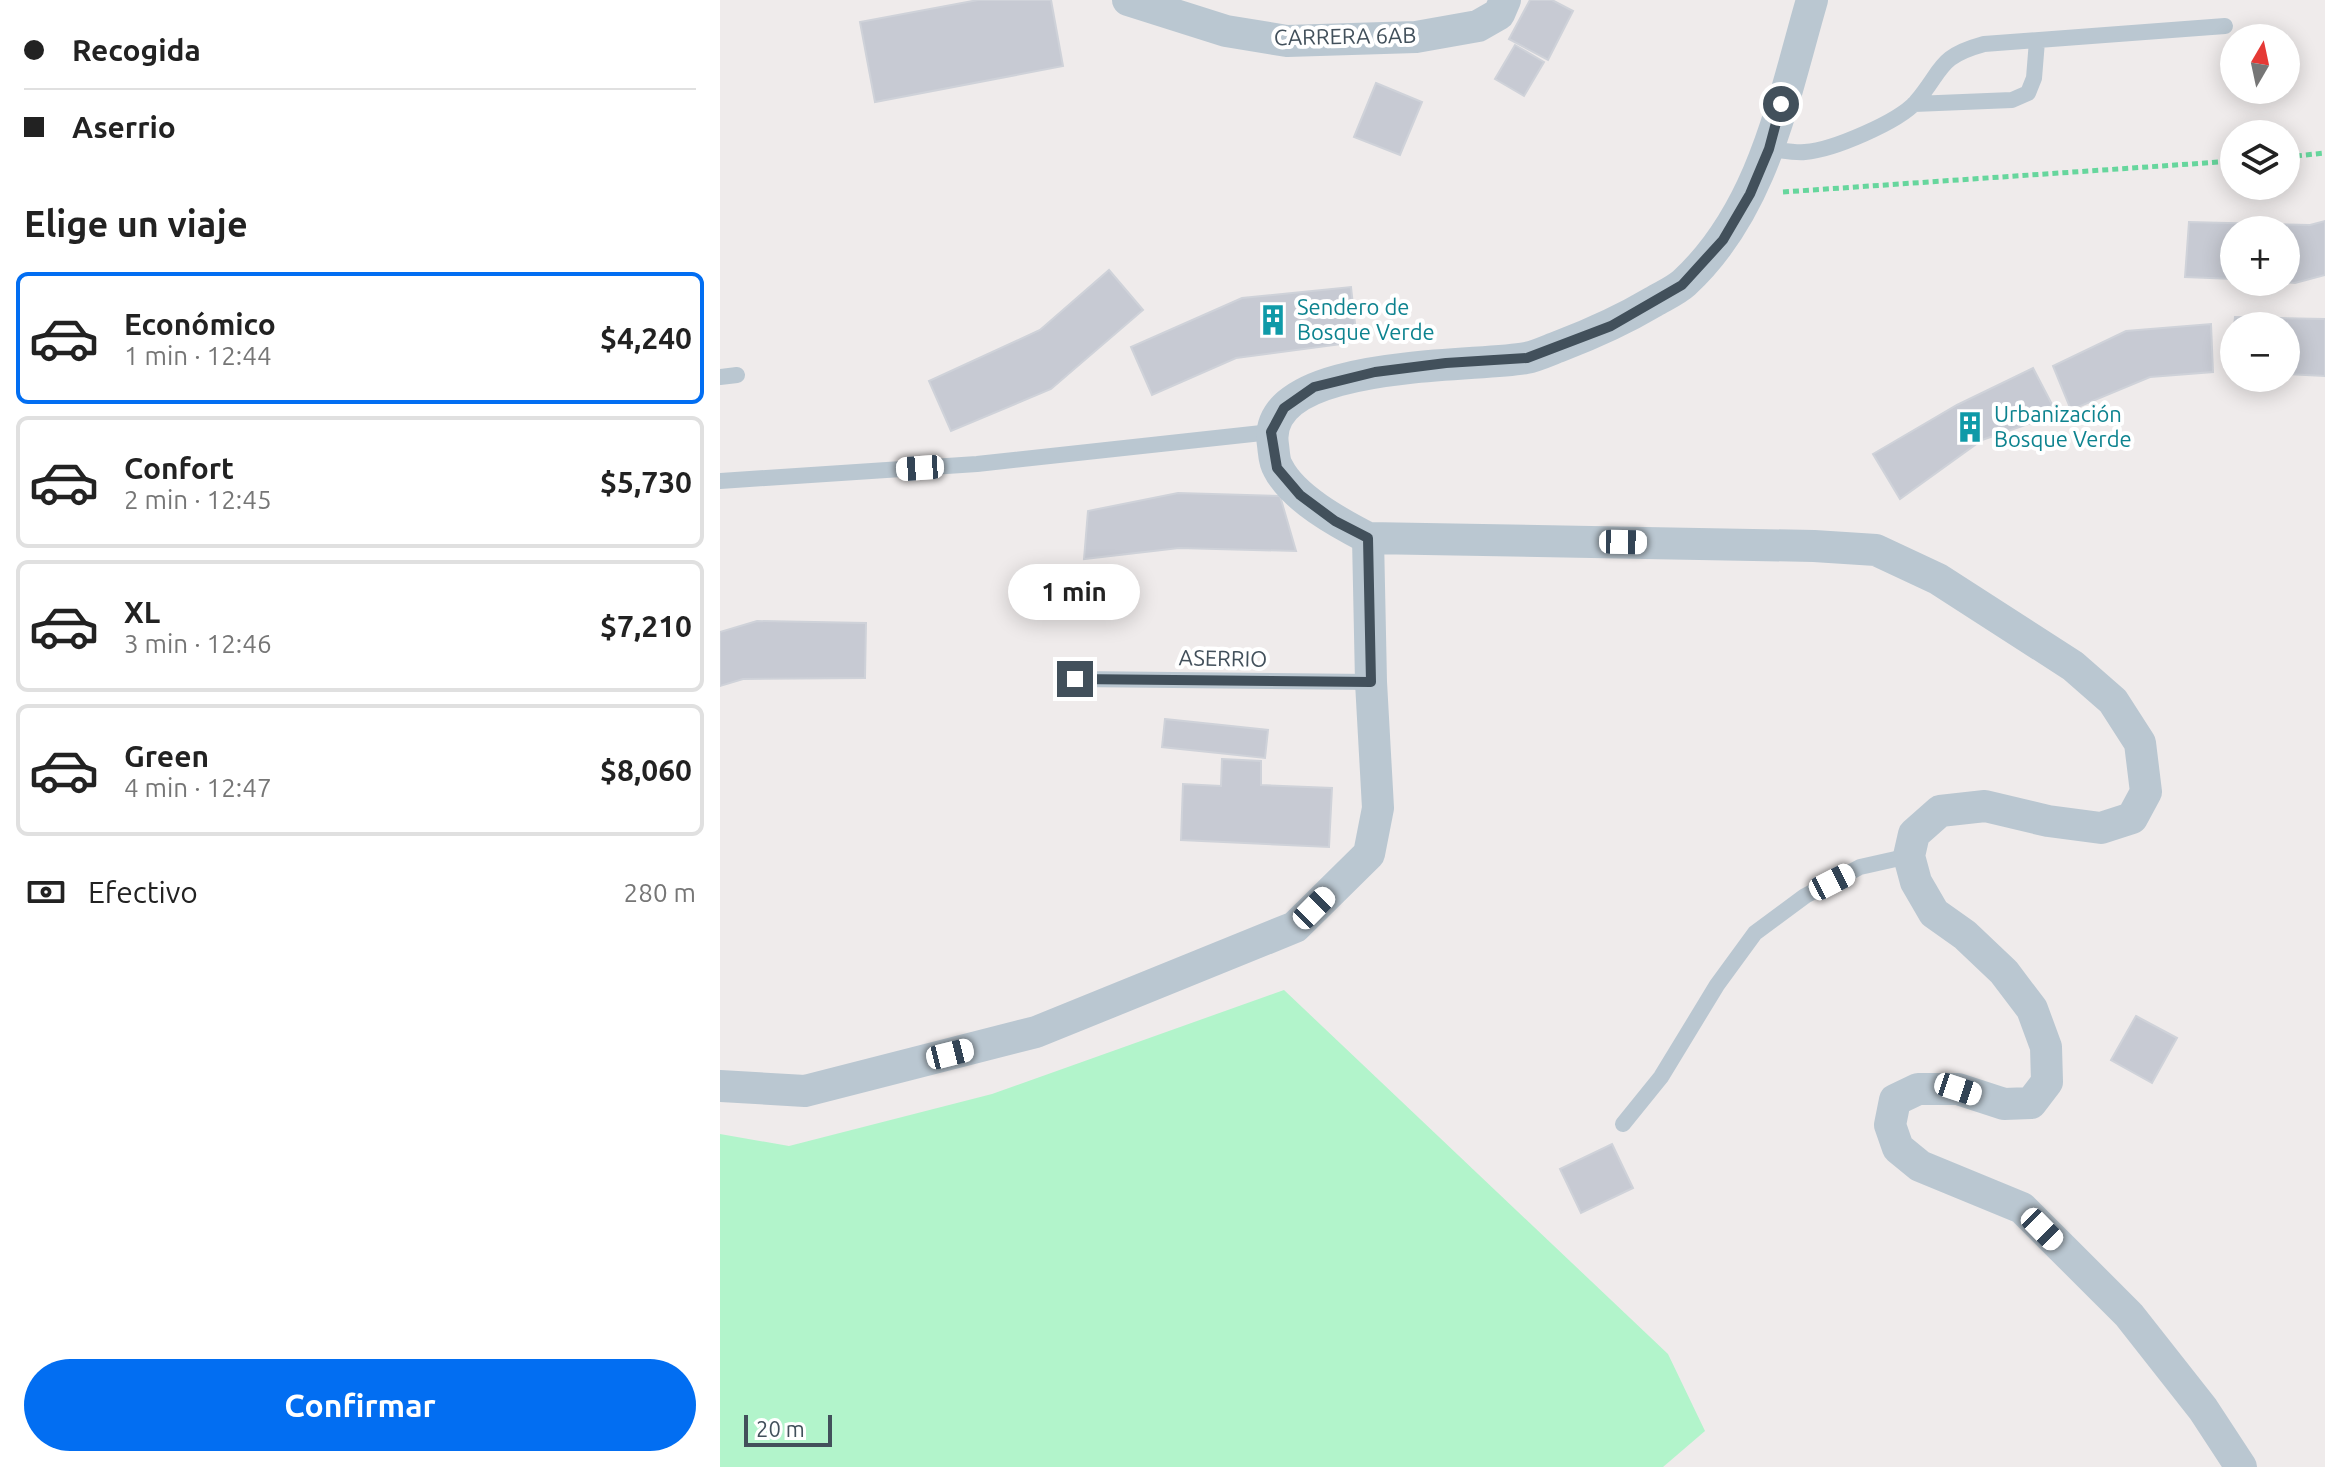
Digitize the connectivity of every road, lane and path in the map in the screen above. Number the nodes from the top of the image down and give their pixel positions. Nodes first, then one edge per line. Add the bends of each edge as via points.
1 (1128, 0) edge
2 (1505, 0) edge
3 (1812, 0) edge
4 (2220, 26) edge
5 (2037, 41) junction
6 (1914, 104) junction
7 (1769, 149) junction
8 (2325, 153) edge
9 (2300, 156) edge
10 (2220, 162) edge
11 (1750, 194) junction
12 (737, 375) dead end
13 (720, 377) edge
14 (1271, 432) junction
15 (720, 481) edge
16 (1368, 538) junction
17 (1075, 679) dead end
18 (1371, 682) junction
19 (1909, 856) junction
20 (720, 1086) edge
21 (1623, 1124) dead end
22 (2241, 1467) edge

1 - 2 street, CARRERA 6AB via 1226,31 1287,41 1416,37 1478,26 1499,14
3 - 7 street
4 - 5 lane
5 - 6 lane via 1984,44 1957,52
5 - 6 lane via 2028,93 2012,100
6 - 7 lane via 1844,144 1805,152
7 - 11 street
8 - 9 path
10 - 11 path
11 - 14 street via 1723,240 1682,285 1611,326 1527,358 1375,372 1314,387 1284,408
12 - 13 lane
14 - 15 lane via 977,464
14 - 16 street via 1277,468 1300,495
16 - 18 street
16 - 19 street via 1876,550 1938,579 2073,666 2113,701 2140,743 2146,792 2132,818 2101,828 1985,806 1940,811 1914,834
17 - 18 lane, ASERRIO
18 - 20 street via 1378,808 1369,854 1295,927 1036,1032 805,1091
19 - 21 lane via 1860,867 1805,896 1755,933 1661,1077
19 - 22 street via 1916,882 1934,913 2004,972 2032,1009 2046,1047 2047,1082 2031,1103 2004,1104 1958,1089 1918,1089 1895,1100 1890,1125 1898,1148 1920,1166 2022,1208 2129,1315

